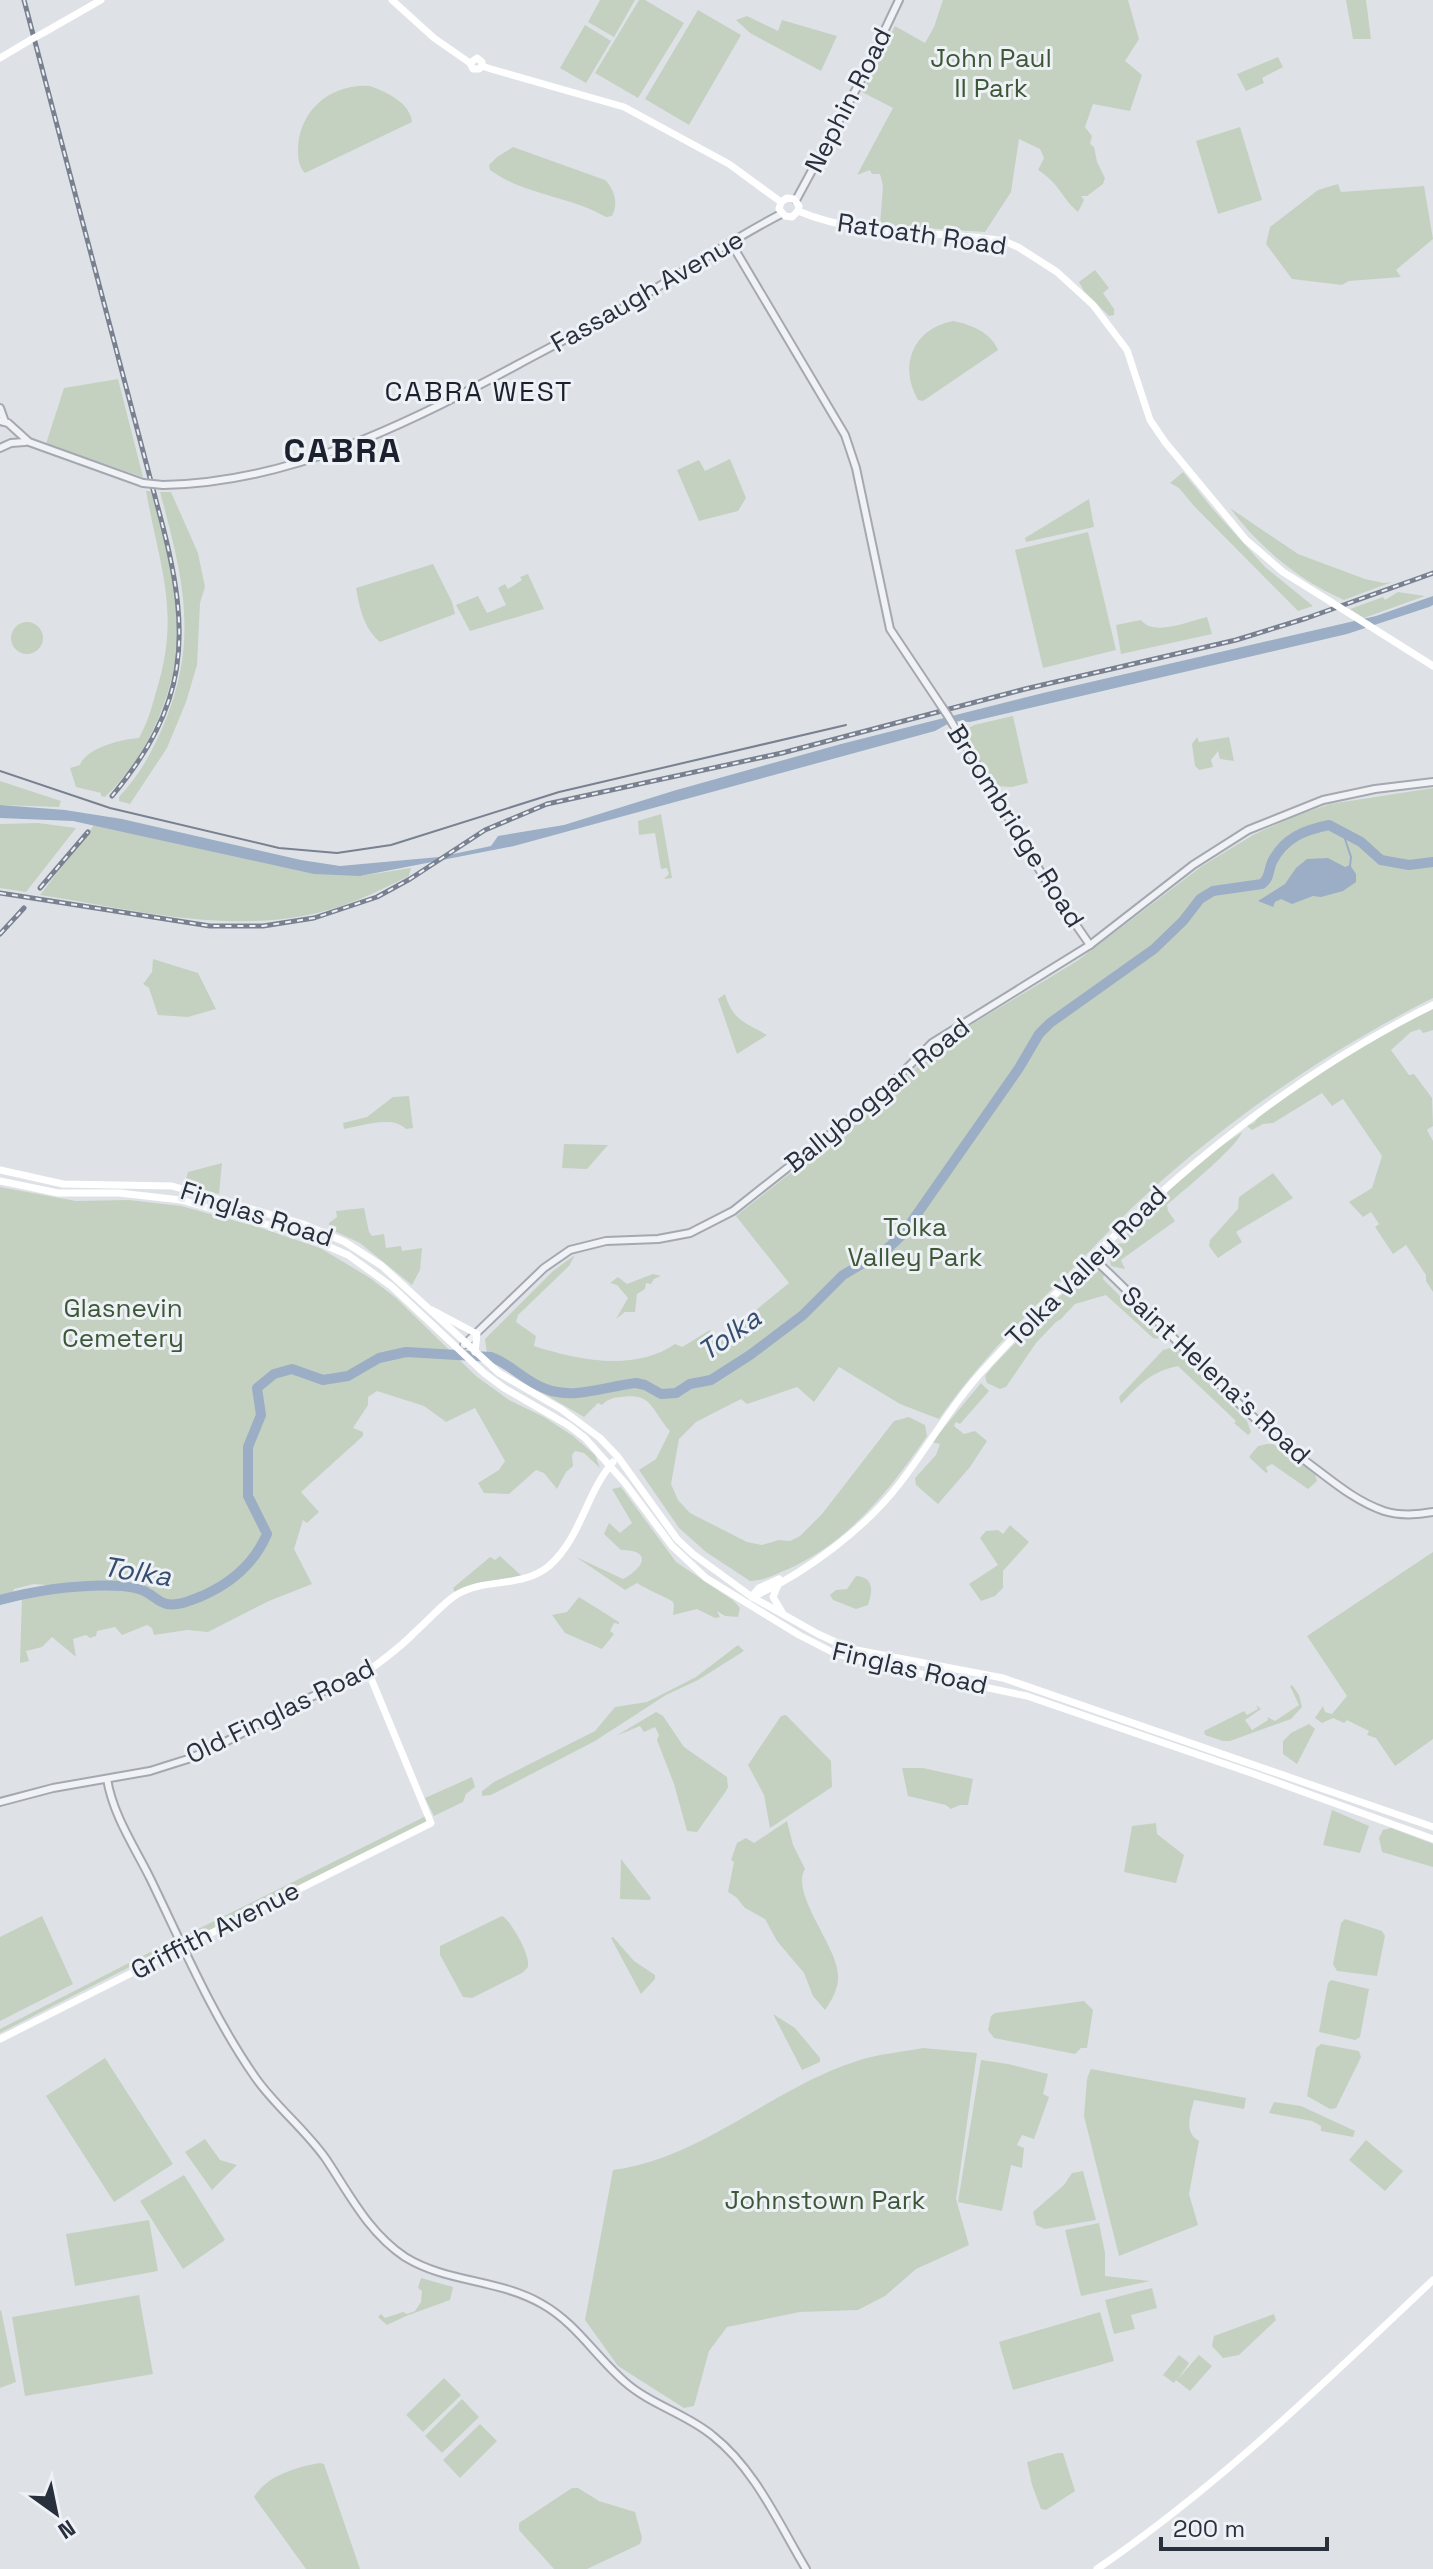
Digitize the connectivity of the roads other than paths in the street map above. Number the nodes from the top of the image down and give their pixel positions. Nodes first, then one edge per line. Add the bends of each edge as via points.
1 (101, 0) edge
2 (392, 0) edge
3 (899, 0) edge
4 (0, 58) edge
5 (796, 200) junction
6 (781, 202) junction
7 (798, 211) junction
8 (781, 214) junction
9 (731, 243) junction
10 (0, 408) edge
11 (2, 421) edge
12 (12, 428) junction
13 (29, 442) junction
14 (11, 443) junction
15 (0, 448) edge
16 (1433, 666) edge
17 (1433, 782) edge
18 (1090, 945) junction
19 (1433, 1005) edge
20 (0, 1170) edge
21 (0, 1181) edge
22 (1093, 1258) junction
23 (430, 1309) junction
24 (477, 1334) junction
25 (465, 1343) junction
26 (458, 1350) junction
27 (475, 1352) junction
28 (618, 1457) junction
29 (610, 1465) junction
30 (1433, 1512) edge
31 (785, 1578) junction
32 (750, 1601) junction
33 (784, 1615) junction
34 (368, 1671) junction
35 (107, 1779) junction
36 (0, 1802) edge
37 (1433, 1827) edge
38 (1433, 1839) edge
39 (182, 1947) junction
40 (0, 2039) edge
41 (1433, 2280) edge
42 (806, 2569) edge
43 (1097, 2569) edge

1 - 4 main road, bridge
2 - 6 main road via 470,63 477,58 482,66 624,107 729,164
3 - 5 street, Nephin Road
5 - 6 main road
5 - 7 main road
6 - 8 main road
7 - 8 main road via 790,217
7 - 16 main road, Ratoath Road, bridge via 859,229 1004,241 1057,272 1123,343 1156,429 1246,540 1274,565
8 - 9 street, Fassaugh Avenue
9 - 13 street, Fassaugh Avenue, bridge via 467,392 379,434 265,471 190,484 143,483
9 - 18 street, Broombridge Road, bridge via 845,435 890,629
10 - 11 street
11 - 12 street
12 - 13 street
12 - 14 street
13 - 14 street
14 - 15 street
17 - 18 street, Ballyboggan Road via 1323,800 1248,830 1193,865
18 - 24 street, Ballyboggan Road via 932,1043 882,1093 724,1217 690,1233 570,1250 544,1268
19 - 22 main road, Tolka Valley Road via 1265,1106 1159,1192
20 - 23 main road, Finglas Road via 63,1184 172,1186 303,1224 367,1255
21 - 26 main road, Finglas Road via 58,1193 170,1197 297,1233 370,1269
22 - 30 street, Saint Helena's Road via 1266,1429 1349,1494 1395,1513
22 - 31 main road, Tolka Valley Road via 977,1377 887,1499 841,1542
23 - 24 main road
23 - 25 main road, Finglas Road
24 - 25 street, Ballyboggan Road
24 - 27 main road
25 - 26 street, Ballyboggan Road
25 - 27 main road, Finglas Road
26 - 29 main road, Finglas Road via 504,1388 568,1425
27 - 28 main road, Finglas Road via 510,1381 578,1420
28 - 29 main road, Old Finglas Road
28 - 32 main road, Finglas Road via 677,1539
29 - 32 main road, Finglas Road via 672,1546 706,1578
29 - 34 main road, Old Finglas Road via 574,1535 549,1565 519,1581 456,1595
31 - 32 main road, Tolka Valley Road
31 - 33 main road via 773,1597
32 - 33 main road, Finglas Road
32 - 38 main road, Finglas Road via 834,1653 1027,1696
33 - 37 main road, Finglas Road via 851,1649 1003,1678
34 - 35 street, Old Finglas Road via 188,1759
34 - 39 main road, Griffith Avenue via 431,1823
35 - 36 street, Old Finglas Road
35 - 39 street via 114,1807
39 - 40 main road, Griffith Avenue
39 - 42 street via 255,2077 325,2158 384,2241 423,2266 507,2288 572,2325 631,2387 732,2452
41 - 43 main road via 1240,2460

